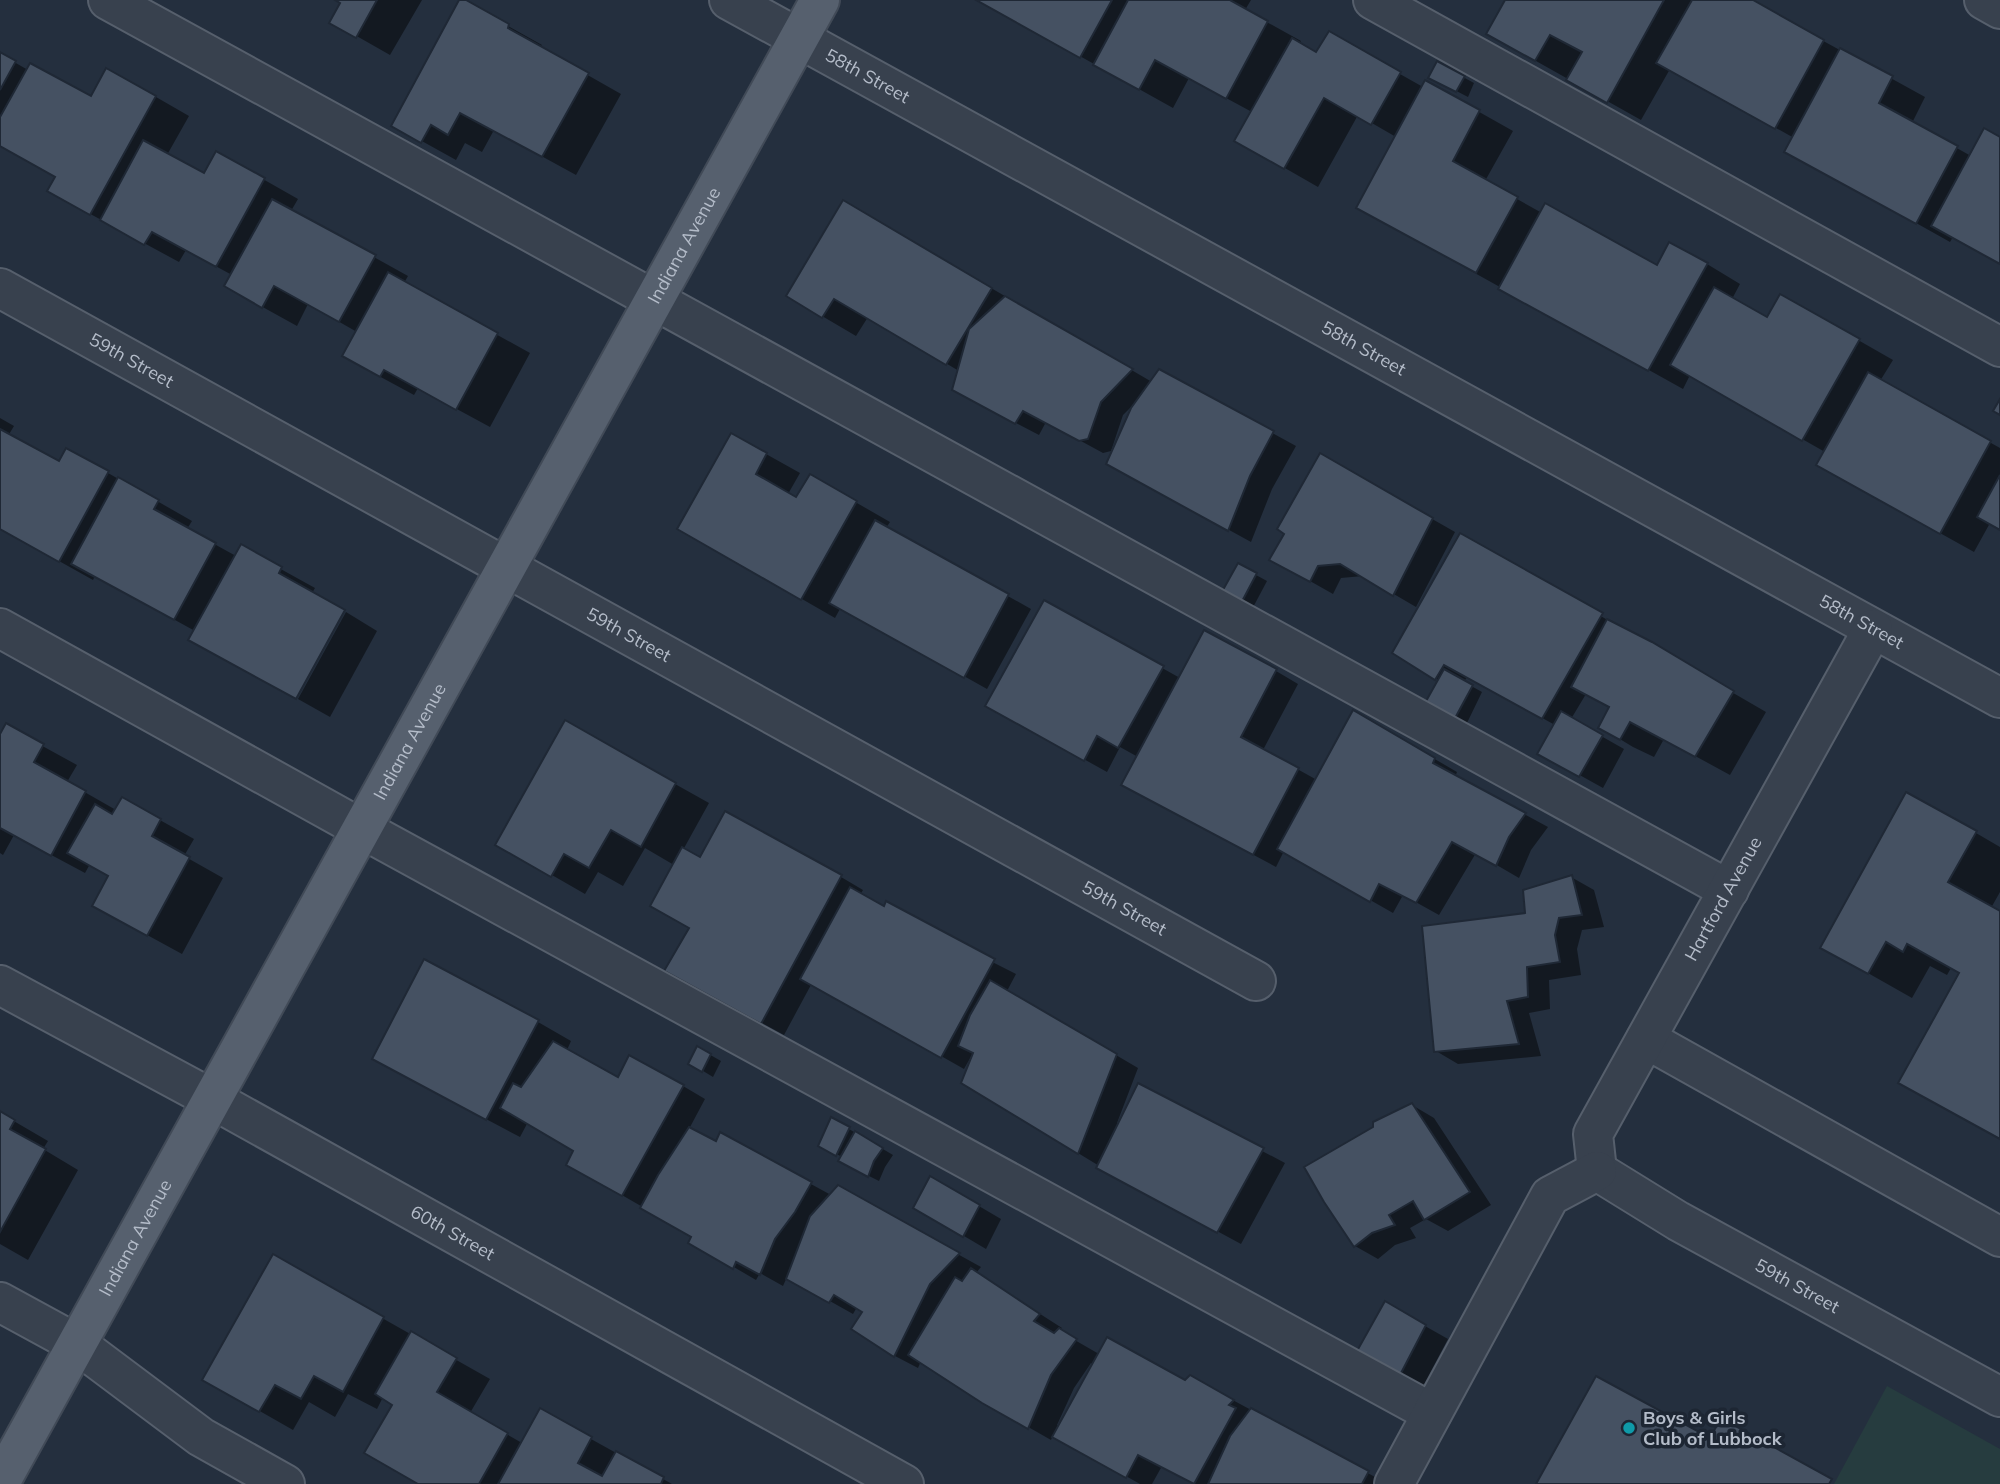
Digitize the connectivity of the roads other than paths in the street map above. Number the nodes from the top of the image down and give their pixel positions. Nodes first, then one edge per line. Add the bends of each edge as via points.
1 (108, 0) edge
2 (729, 0) edge
3 (820, 0) edge
4 (1373, 0) edge
5 (1984, 0) edge
6 (2000, 9) edge
7 (799, 38) junction
8 (0, 288) edge
9 (654, 301) junction
10 (2000, 347) edge
11 (507, 567) junction
12 (0, 628) edge
13 (1873, 629) junction
14 (2000, 698) edge
15 (362, 829) junction
16 (1729, 890) junction
17 (1256, 981) dead end
18 (0, 985) edge
19 (1646, 1039) junction
20 (212, 1099) junction
21 (1597, 1171) junction
22 (2000, 1237) edge
23 (0, 1301) edge
24 (77, 1344) junction
25 (2000, 1397) edge
26 (1432, 1413) junction
27 (0, 1483) edge
28 (285, 1484) edge
29 (904, 1484) edge
30 (1394, 1484) edge

1 - 9 street
2 - 7 street, 58th Street
3 - 7 main road, Indiana Avenue
4 - 10 street
5 - 6 street
7 - 9 main road, Indiana Avenue
7 - 13 street, 58th Street
8 - 11 street, 59th Street
9 - 11 main road, Indiana Avenue
9 - 16 street
11 - 15 main road, Indiana Avenue
11 - 17 street, 59th Street
12 - 15 street
13 - 14 street, 58th Street
13 - 16 street, Hartford Avenue
15 - 20 main road, Indiana Avenue
15 - 26 street
16 - 19 street, Hartford Avenue
18 - 20 street, 60th Street
19 - 21 street, Hartford Avenue via 1593,1134
19 - 22 street
20 - 24 main road, Indiana Avenue
20 - 29 street, 60th Street
21 - 25 street, 59th Street via 1678,1221
21 - 26 street via 1550,1196
23 - 24 street
24 - 27 main road, Indiana Avenue
24 - 28 street via 201,1437
26 - 30 street

